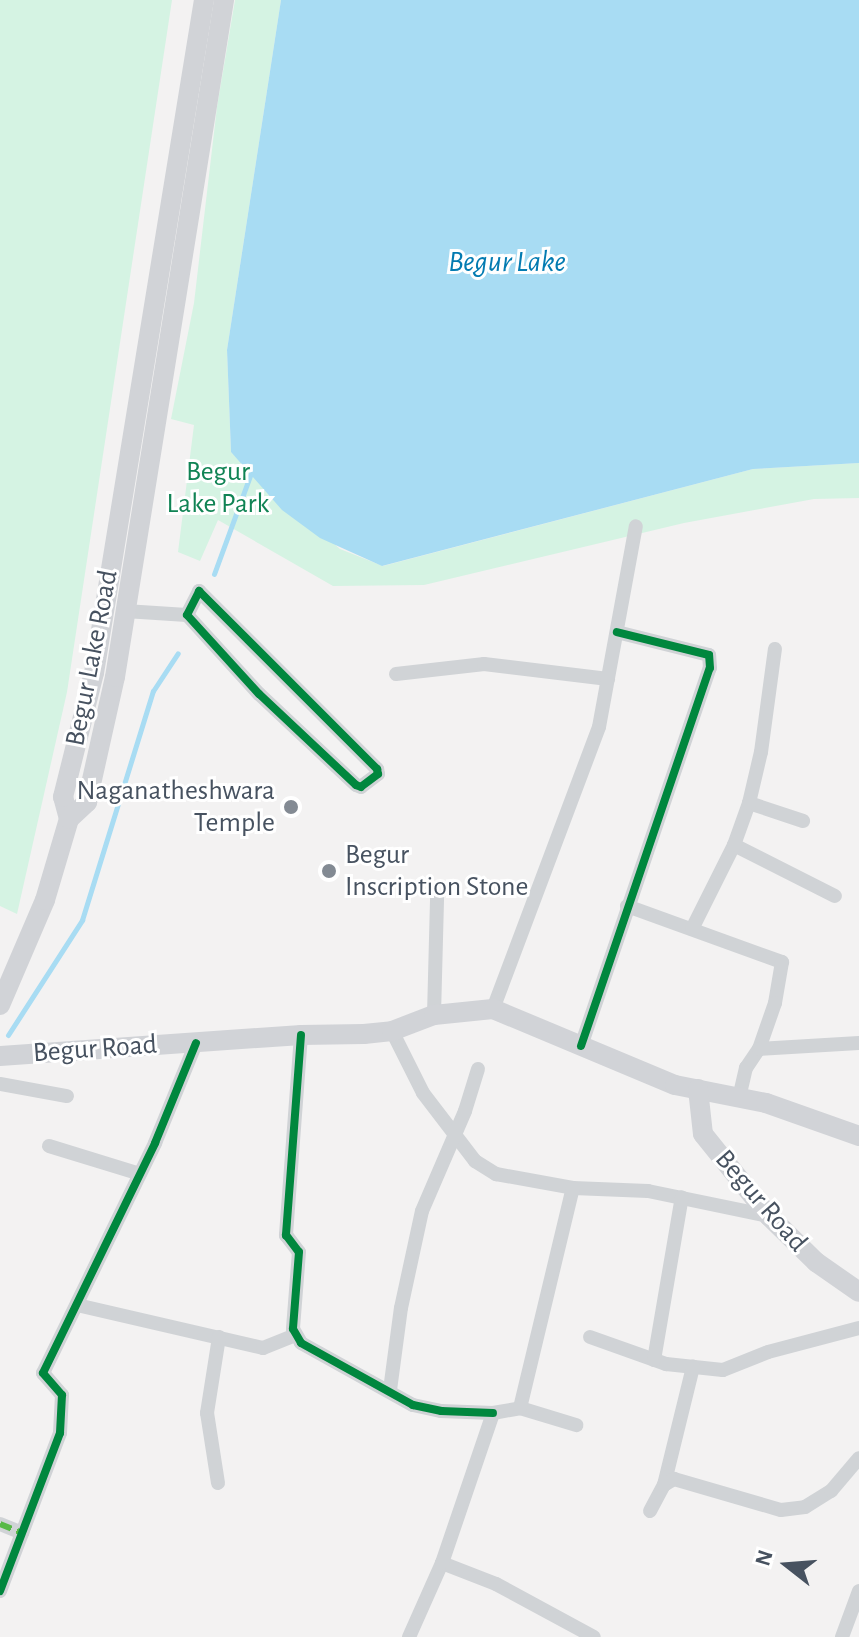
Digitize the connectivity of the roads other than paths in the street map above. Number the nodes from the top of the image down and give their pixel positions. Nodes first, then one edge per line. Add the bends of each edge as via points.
1 (204, 0) edge
2 (224, 0) edge
3 (165, 233) junction
4 (186, 237) junction
5 (636, 526) dead end
6 (112, 552) junction
7 (133, 557) junction
8 (125, 611) junction
9 (187, 615) junction
10 (617, 632) junction
11 (775, 649) dead end
12 (396, 674) dead end
13 (608, 679) junction
14 (749, 803) junction
15 (69, 819) junction
16 (803, 821) dead end
17 (734, 845) junction
18 (835, 896) dead end
19 (437, 897) dead end
20 (627, 906) junction
21 (692, 929) junction
22 (0, 1005) edge
23 (493, 1009) junction
24 (434, 1015) junction
25 (392, 1031) junction
26 (301, 1035) junction
27 (196, 1043) junction
28 (859, 1043) edge
29 (581, 1046) junction
30 (759, 1049) junction
31 (0, 1056) edge
32 (478, 1069) dead end
33 (0, 1084) edge
34 (698, 1089) junction
35 (67, 1096) dead end
36 (739, 1098) junction
37 (455, 1136) junction
38 (859, 1136) edge
39 (49, 1146) dead end
40 (140, 1174) junction
41 (573, 1188) junction
42 (682, 1197) junction
43 (769, 1216) junction
44 (859, 1292) edge
45 (77, 1305) junction
46 (859, 1328) edge
47 (296, 1335) junction
48 (219, 1337) junction
49 (590, 1337) dead end
50 (654, 1360) junction
51 (693, 1367) junction
52 (390, 1390) junction
53 (520, 1408) junction
54 (493, 1413) junction
55 (576, 1425) dead end
56 (859, 1458) edge
57 (218, 1483) dead end
58 (664, 1485) junction
59 (650, 1511) dead end
60 (0, 1524) edge
61 (22, 1533) junction
62 (442, 1563) junction
63 (0, 1591) edge
64 (859, 1591) edge
65 (409, 1637) edge
66 (594, 1637) edge
67 (842, 1637) edge

1 - 3 main road, Begur Lake Road
2 - 4 main road, Begur Lake Road
3 - 4 main road
3 - 6 main road, Begur Lake Road
4 - 7 main road, Begur Lake Road
5 - 10 street
6 - 7 main road
6 - 15 main road, Begur Lake Road via 94,673 63,797
7 - 8 main road, Begur Lake Road
8 - 9 street
8 - 15 main road, Begur Lake Road via 87,802
9 - 9 street via 199,591 378,774 361,787 356,785 259,694
10 - 13 street
10 - 20 street via 709,655 710,668
11 - 14 street
12 - 13 street via 484,664
13 - 23 street via 593,748
14 - 16 street
14 - 17 street
15 - 22 main road via 41,911
17 - 18 street
17 - 21 street
19 - 24 street
20 - 21 street
20 - 29 street
21 - 30 street via 782,962
23 - 24 main road, Begur Road
23 - 29 main road, Begur Road
24 - 25 main road, Begur Road
25 - 26 main road, Begur Road
25 - 37 street via 423,1093
26 - 27 main road, Begur Road
26 - 47 street via 286,1235 299,1252
27 - 31 main road, Begur Road
27 - 40 street
28 - 30 street
29 - 34 main road, Begur Road via 675,1085
30 - 36 street via 746,1068
32 - 37 street
33 - 35 street
34 - 36 main road, Begur Road
34 - 43 main road, Begur Road via 703,1134
36 - 38 main road, Begur Road
37 - 41 street via 475,1161 496,1174
37 - 52 street via 422,1211
39 - 40 street
40 - 45 street
41 - 42 street
41 - 53 street
42 - 43 street
42 - 50 street
43 - 44 main road, Begur Road via 816,1262
45 - 48 street
45 - 61 street via 43,1373 62,1395 60,1433
46 - 51 street via 723,1370
47 - 48 street via 263,1348
47 - 52 street via 301,1343
48 - 57 street via 207,1413
49 - 50 street
50 - 51 street
51 - 58 street
52 - 54 street via 426,1410
53 - 54 street
53 - 55 street
54 - 62 street
56 - 58 street via 831,1491 805,1507 781,1510 674,1479
58 - 59 street
60 - 61 street
61 - 63 street
62 - 65 street
62 - 66 street via 496,1584
64 - 67 street

